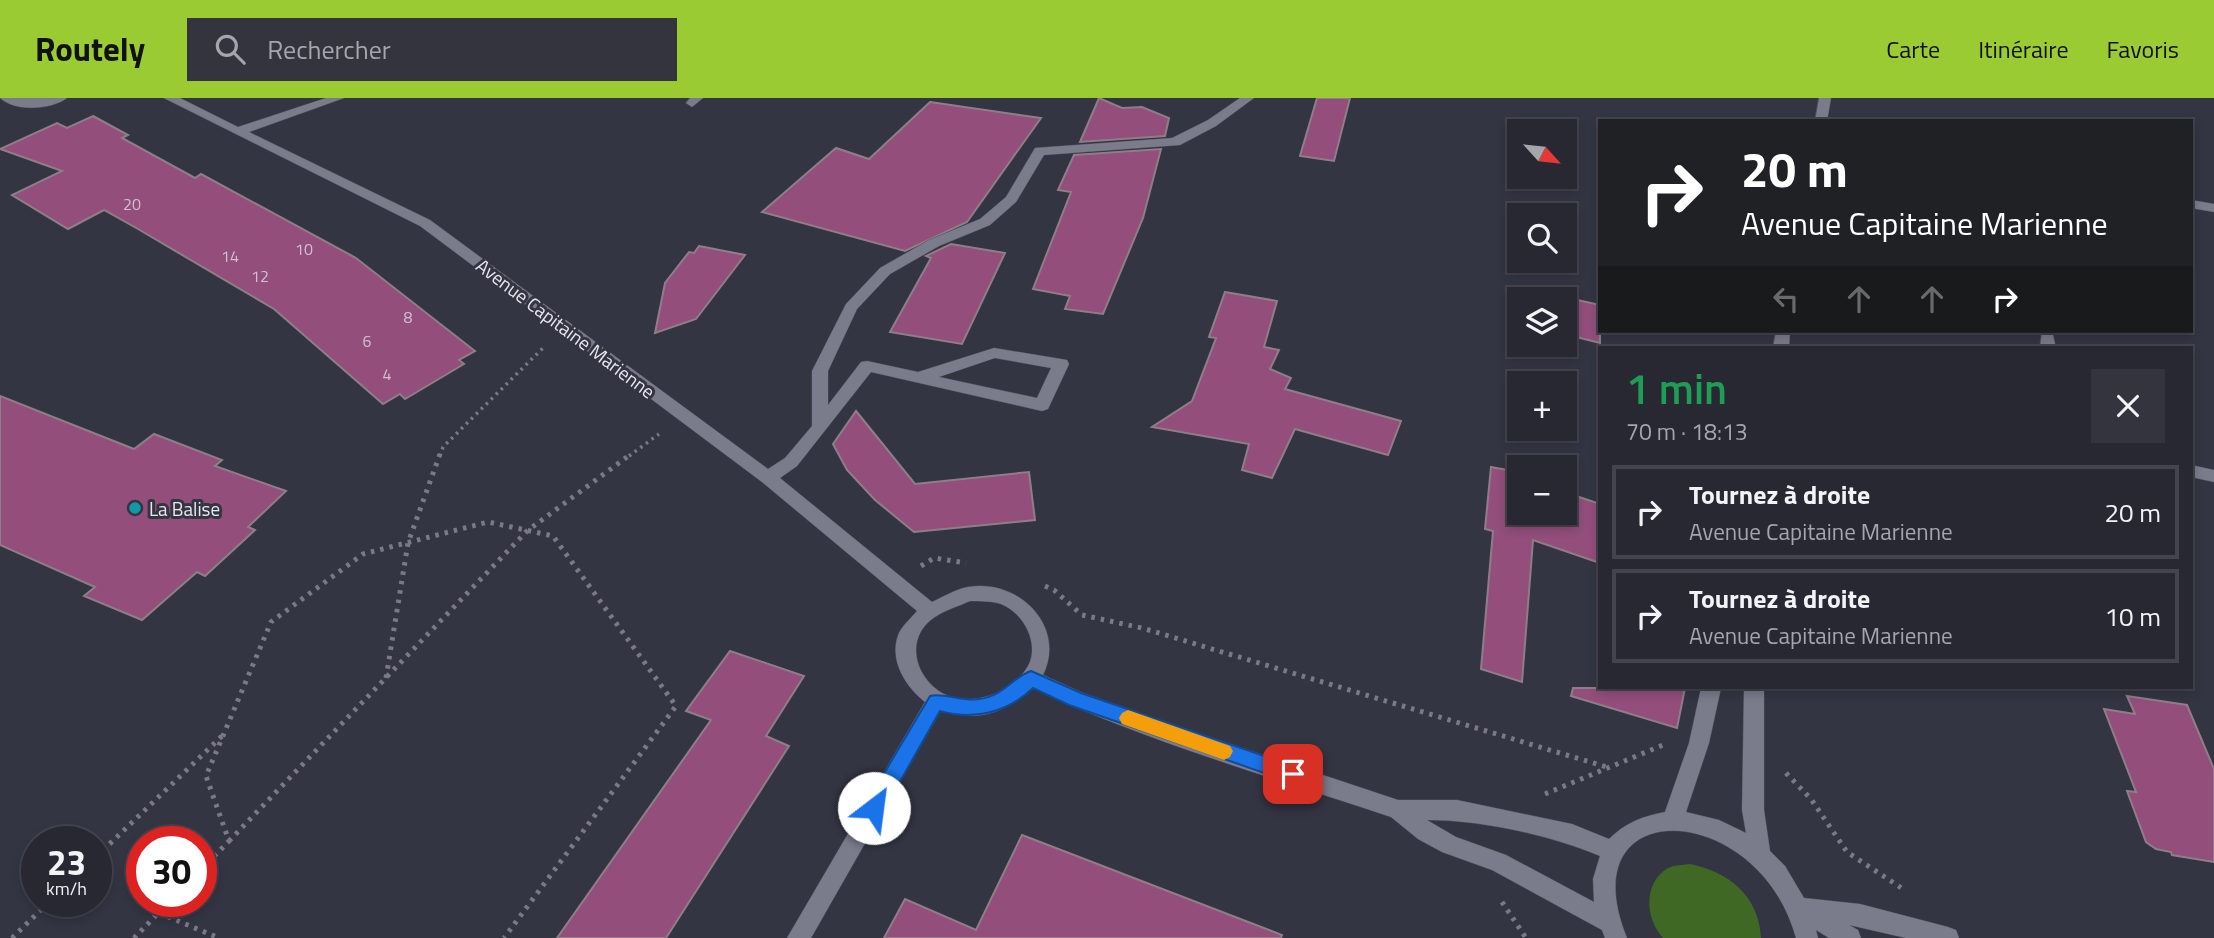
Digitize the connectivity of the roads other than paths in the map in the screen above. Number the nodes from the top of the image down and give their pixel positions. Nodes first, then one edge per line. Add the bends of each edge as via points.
1 (61, 98) edge
2 (170, 98) edge
3 (338, 98) edge
4 (1248, 98) edge
5 (1825, 98) edge
6 (12, 100) edge
7 (0, 112) edge
8 (1821, 119) edge
9 (240, 130) junction
10 (2193, 204) edge
11 (2214, 208) edge
12 (917, 378) junction
13 (820, 427) junction
14 (2193, 471) edge
15 (2214, 476) edge
16 (768, 478) junction
17 (929, 610) junction
18 (1031, 678) junction
19 (1711, 689) edge
20 (1754, 689) edge
21 (936, 702) junction
22 (1398, 810) junction
23 (1673, 821) junction
24 (1612, 851) junction
25 (1760, 855) junction
26 (1800, 908) junction
27 (1612, 930) edge
28 (798, 938) edge
29 (1807, 938) edge
30 (1850, 938) edge
31 (1948, 938) edge

1 - 6 street via 31,103
2 - 9 street, Avenue Capitaine Marienne
3 - 9 street
4 - 13 street via 1175,142 1040,151 1011,199 985,222 934,243 885,271 851,307 820,371
5 - 8 street
6 - 7 street
9 - 16 street, Avenue Capitaine Marienne via 425,223
10 - 11 street
12 - 12 street via 1042,405 1061,364 994,353
12 - 13 street via 867,366
13 - 16 street via 791,462
14 - 15 street
16 - 17 street, Avenue Capitaine Marienne
17 - 18 street via 968,594 1009,600 1037,625 1040,661
17 - 21 street via 906,640 905,658 919,690
18 - 21 street via 1017,692 977,708
18 - 22 street via 1149,726
19 - 23 street via 1699,743
20 - 25 street via 1753,810
21 - 28 street
22 - 24 street via 1457,810 1572,834
22 - 27 street via 1426,832 1498,862
23 - 24 street via 1648,825 1628,835
23 - 25 street via 1703,825 1732,836
24 - 27 street via 1602,895
25 - 26 street
26 - 29 street
26 - 30 street
26 - 31 street via 1860,915

